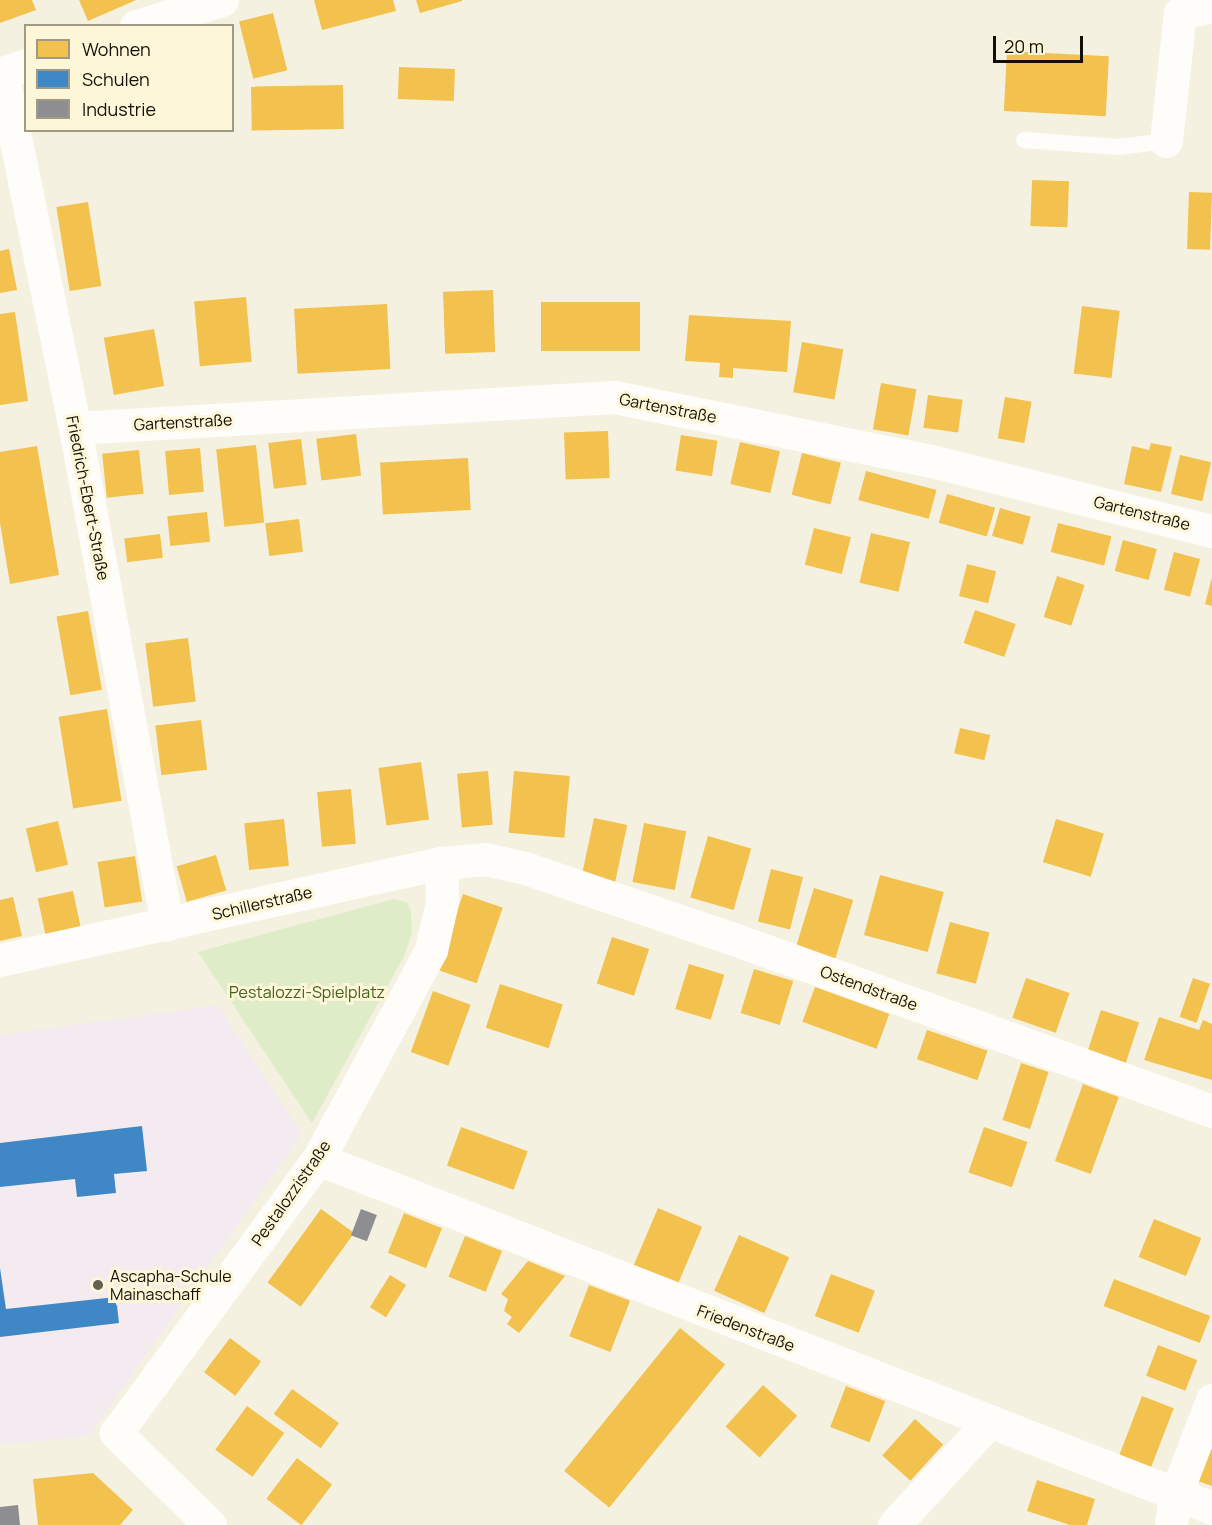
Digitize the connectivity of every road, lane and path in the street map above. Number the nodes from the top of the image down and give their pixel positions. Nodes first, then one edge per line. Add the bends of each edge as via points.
1 (222, 0) edge
2 (1212, 6) edge
3 (154, 14) edge
4 (9, 71) edge
5 (1024, 140) dead end
6 (1166, 141) joint
7 (75, 428) junction
8 (1212, 531) edge
9 (441, 862) junction
10 (525, 868) joint
11 (167, 925) junction
12 (0, 960) edge
13 (1212, 1110) edge
14 (318, 1159) junction
15 (1212, 1400) edge
16 (988, 1423) junction
17 (1212, 1508) edge
18 (1173, 1510) edge
19 (210, 1525) edge
20 (894, 1525) edge

1 - 3 street
2 - 6 street via 1180,13
4 - 7 street, Friedrich-Ebert-Straße
5 - 6 lane via 1118,147
7 - 8 street, Gartenstraße via 614,397 931,461
7 - 11 street, Friedrich-Ebert-Straße
9 - 10 street, Schillerstraße via 485,859
9 - 11 street, Schillerstraße
9 - 14 street, Pestalozzistraße via 442,902 431,950
10 - 13 street, Ostendstraße
11 - 12 street, Schillerstraße
14 - 16 street, Friedenstraße
14 - 19 street, Pestalozzistraße via 116,1433
15 - 18 street
16 - 18 street, Friedenstraße
16 - 20 street
17 - 18 street, Friedenstraße

